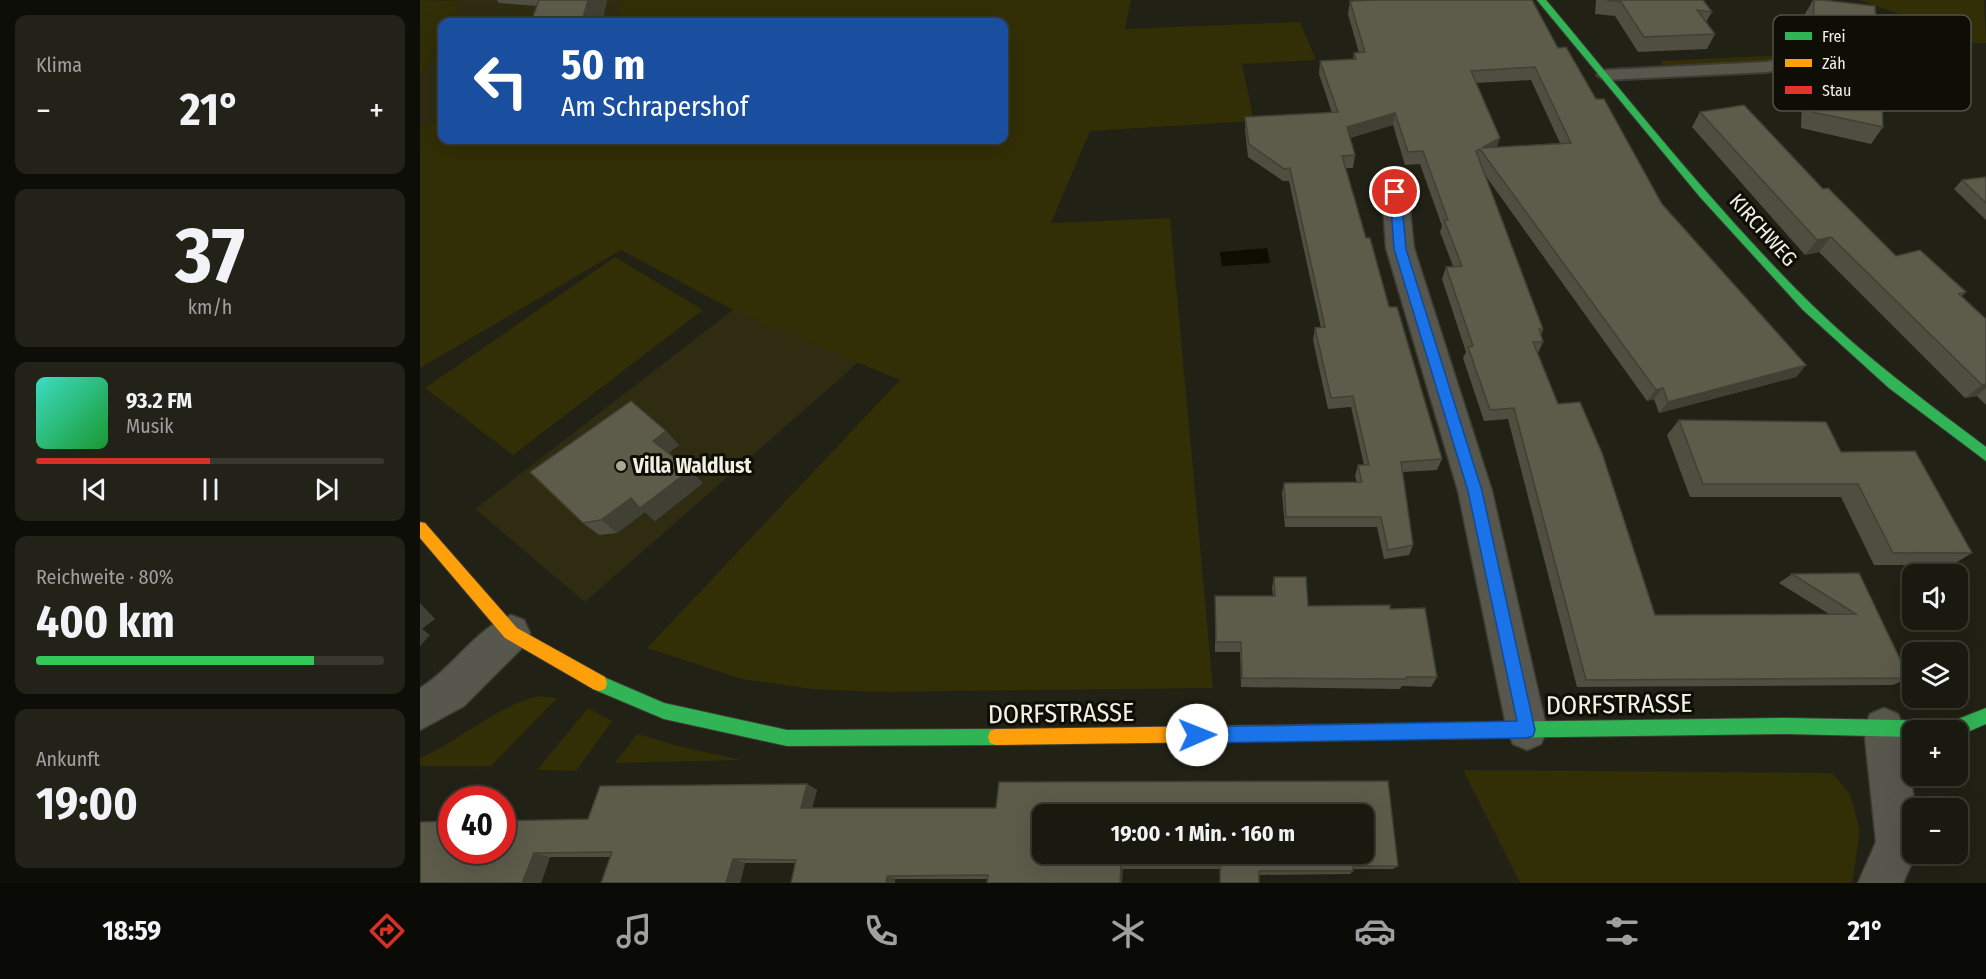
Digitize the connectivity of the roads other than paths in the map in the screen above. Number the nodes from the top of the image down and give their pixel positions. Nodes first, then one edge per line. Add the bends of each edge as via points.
1 (1541, 0) edge
2 (1773, 66) edge
3 (1605, 75) junction
4 (1395, 192) dead end
5 (1986, 455) edge
6 (420, 528) edge
7 (511, 633) junction
8 (420, 710) edge
9 (1986, 716) edge
10 (1884, 728) junction
11 (1527, 730) junction
12 (1880, 883) edge

1 - 3 street, KIRCHWEG
2 - 3 lane
3 - 5 street, KIRCHWEG via 1747,246 1808,309 1881,375
4 - 11 street via 1400,249 1475,491
6 - 7 street, DORFSTRASSE
7 - 8 street via 450,692
7 - 11 street, DORFSTRASSE via 585,677 664,711 787,738
9 - 10 street, DORFSTRASSE via 1953,729
10 - 11 street, DORFSTRASSE
10 - 12 street via 1898,844

